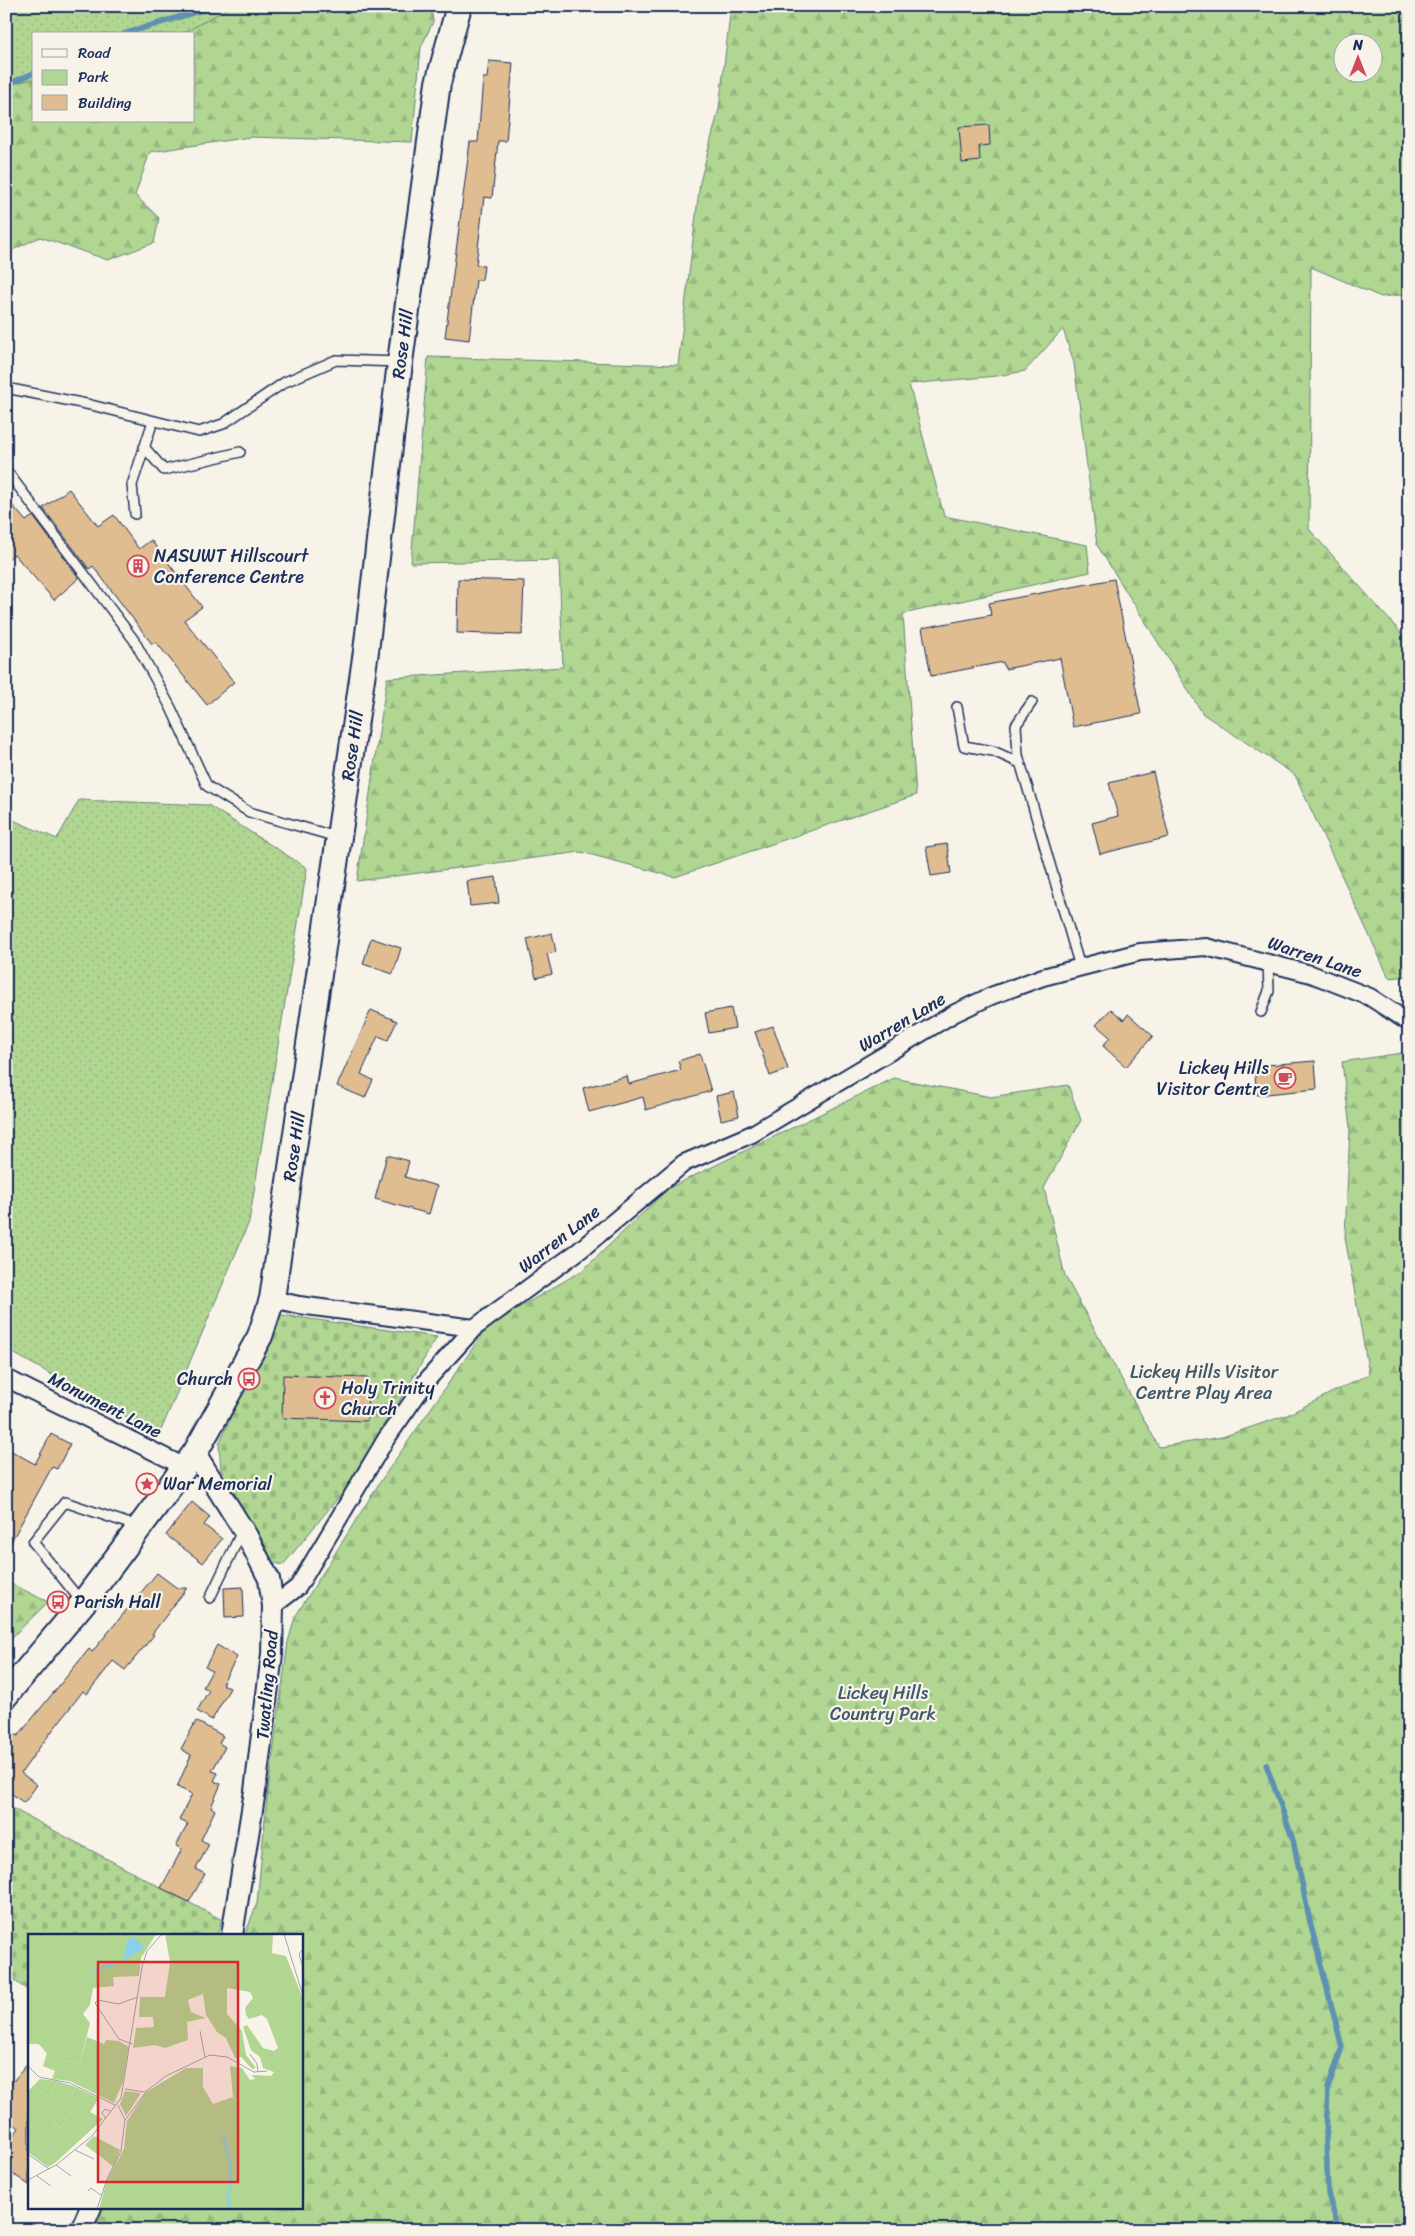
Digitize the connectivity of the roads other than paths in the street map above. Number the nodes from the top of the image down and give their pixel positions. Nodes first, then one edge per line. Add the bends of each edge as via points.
1 (459, 6) edge
2 (400, 362) junction
3 (6, 388) edge
4 (153, 421) junction
5 (144, 448) junction
6 (240, 452) dead end
7 (6, 470) edge
8 (135, 514) dead end
9 (1032, 702) dead end
10 (957, 707) dead end
11 (1020, 763) junction
12 (341, 838) junction
13 (1268, 962) junction
14 (1080, 967) junction
15 (1261, 1012) dead end
16 (1407, 1021) edge
17 (272, 1299) junction
18 (474, 1328) junction
19 (6, 1378) edge
20 (190, 1460) junction
21 (139, 1527) junction
22 (243, 1529) junction
23 (210, 1598) dead end
24 (83, 1604) junction
25 (273, 1606) junction
26 (6, 1695) edge
27 (232, 1934) edge
28 (90, 2208) edge
29 (81, 2230) edge

1 - 2 main road, Rose Hill via 438,83
2 - 4 lane via 336,360 285,382 223,424 199,432
2 - 12 main road, Rose Hill
3 - 4 lane via 91,404
4 - 5 lane
5 - 6 lane via 164,470
5 - 8 lane via 132,485
7 - 12 lane via 134,640 171,708 207,786 249,812
9 - 11 lane via 1016,725
10 - 11 lane via 964,746 993,751
11 - 14 lane
12 - 17 main road, Rose Hill
13 - 14 street, Warren Lane via 1206,947 1140,952
13 - 15 lane via 1269,991
13 - 16 street, Warren Lane via 1311,974 1370,997
14 - 18 street, Warren Lane via 990,996 752,1134 684,1162 580,1250
17 - 18 street
17 - 20 main road, Rose Hill via 260,1336
18 - 25 street, Warren Lane via 428,1379 386,1439 298,1587
19 - 20 street, Monument Lane
20 - 21 main road, Rose Hill
20 - 22 street, Twatling Road
21 - 24 main road, Rose Hill
21 - 24 lane via 65,1502 33,1542
22 - 23 lane
22 - 25 street, Twatling Road via 269,1579
24 - 26 main road, Rose Hill
25 - 27 street, Twatling Road via 272,1654 255,1791
28 - 29 street

